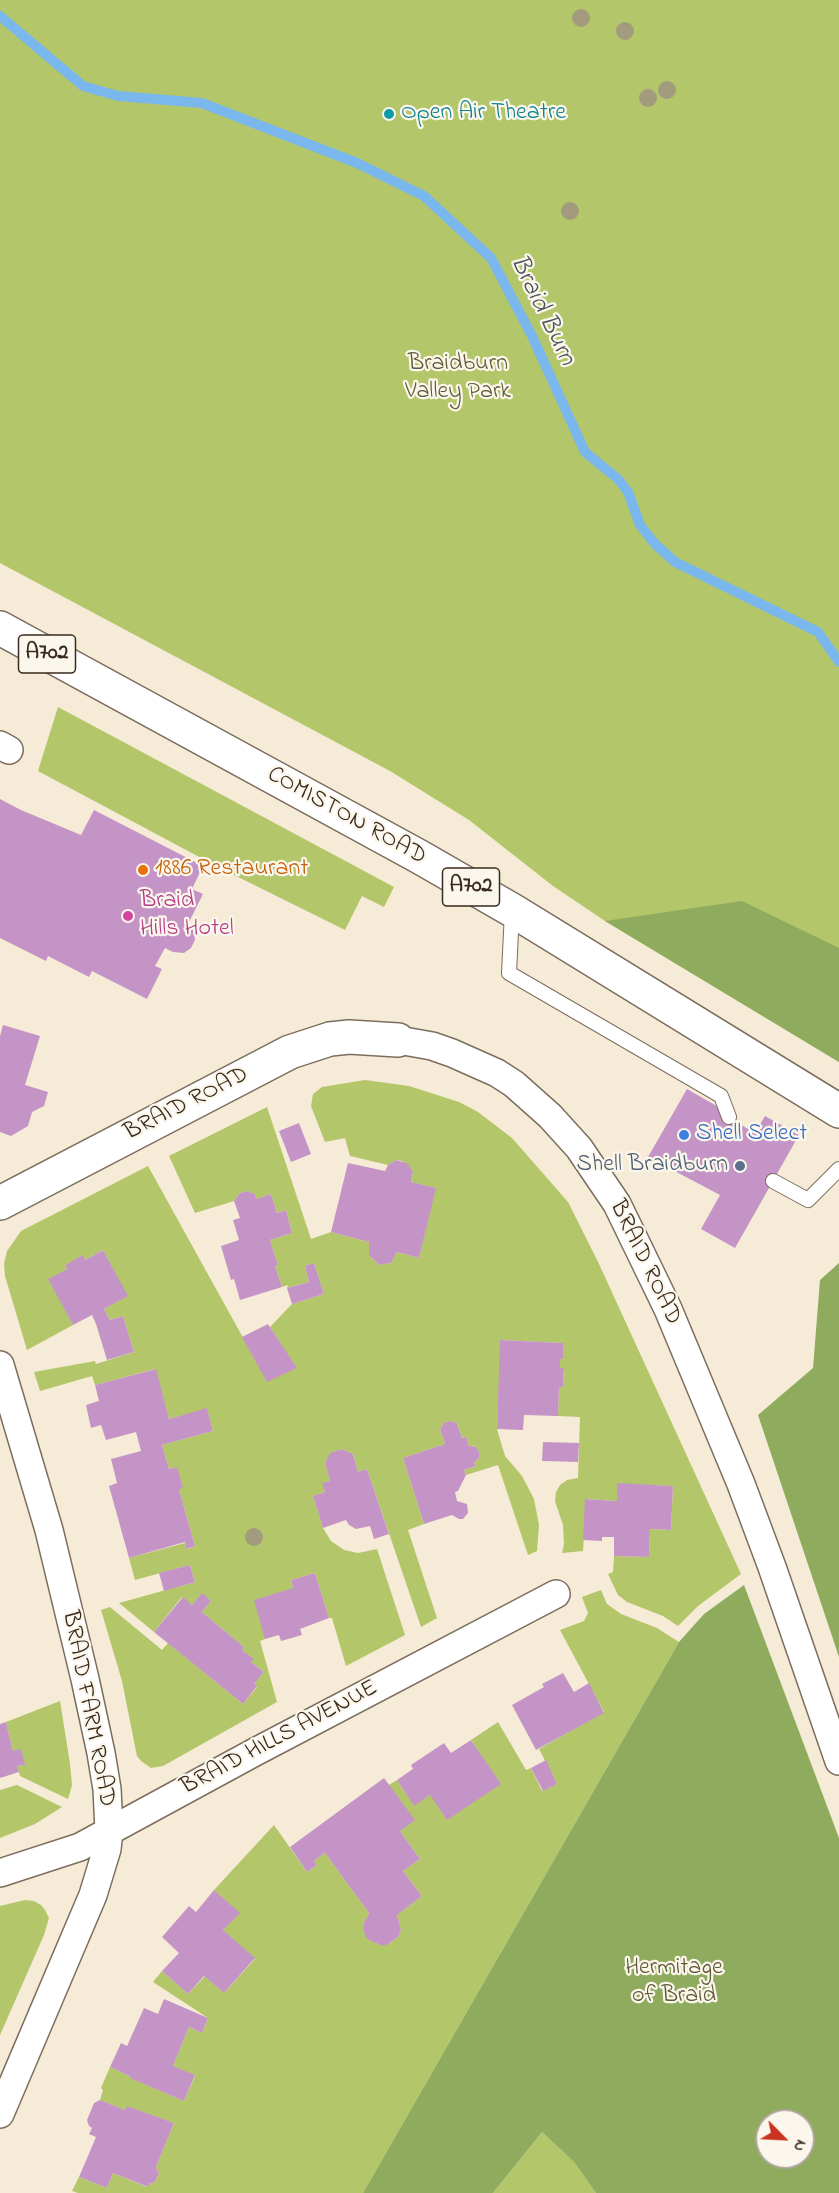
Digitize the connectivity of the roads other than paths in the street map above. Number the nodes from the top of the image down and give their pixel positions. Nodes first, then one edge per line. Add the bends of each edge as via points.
1 (0, 628) edge
2 (512, 910) junction
3 (398, 1040) joint
4 (839, 1111) edge
5 (729, 1117) dead end
6 (839, 1169) edge
7 (773, 1181) dead end
8 (0, 1203) edge
9 (0, 1365) edge
10 (556, 1594) dead end
11 (839, 1761) edge
12 (109, 1830) junction
13 (0, 1873) edge
14 (0, 2114) edge

1 - 2 main road, COMISTON ROAD / A702
2 - 4 main road, COMISTON ROAD / A702
2 - 5 lane via 509,973 721,1096
3 - 8 main road, BRAID ROAD via 330,1039 290,1052
3 - 11 street, BRAID ROAD via 452,1053 497,1072 514,1084 579,1148 617,1204 668,1309 741,1484
6 - 7 lane via 808,1200
9 - 12 street, BRAID FARM ROAD via 49,1530 80,1657 101,1753
10 - 12 street, BRAID HILLS AVENUE
12 - 13 street, BRAID HILLS AVENUE via 80,1847
12 - 14 street, BRAID FARM ROAD via 93,1895

